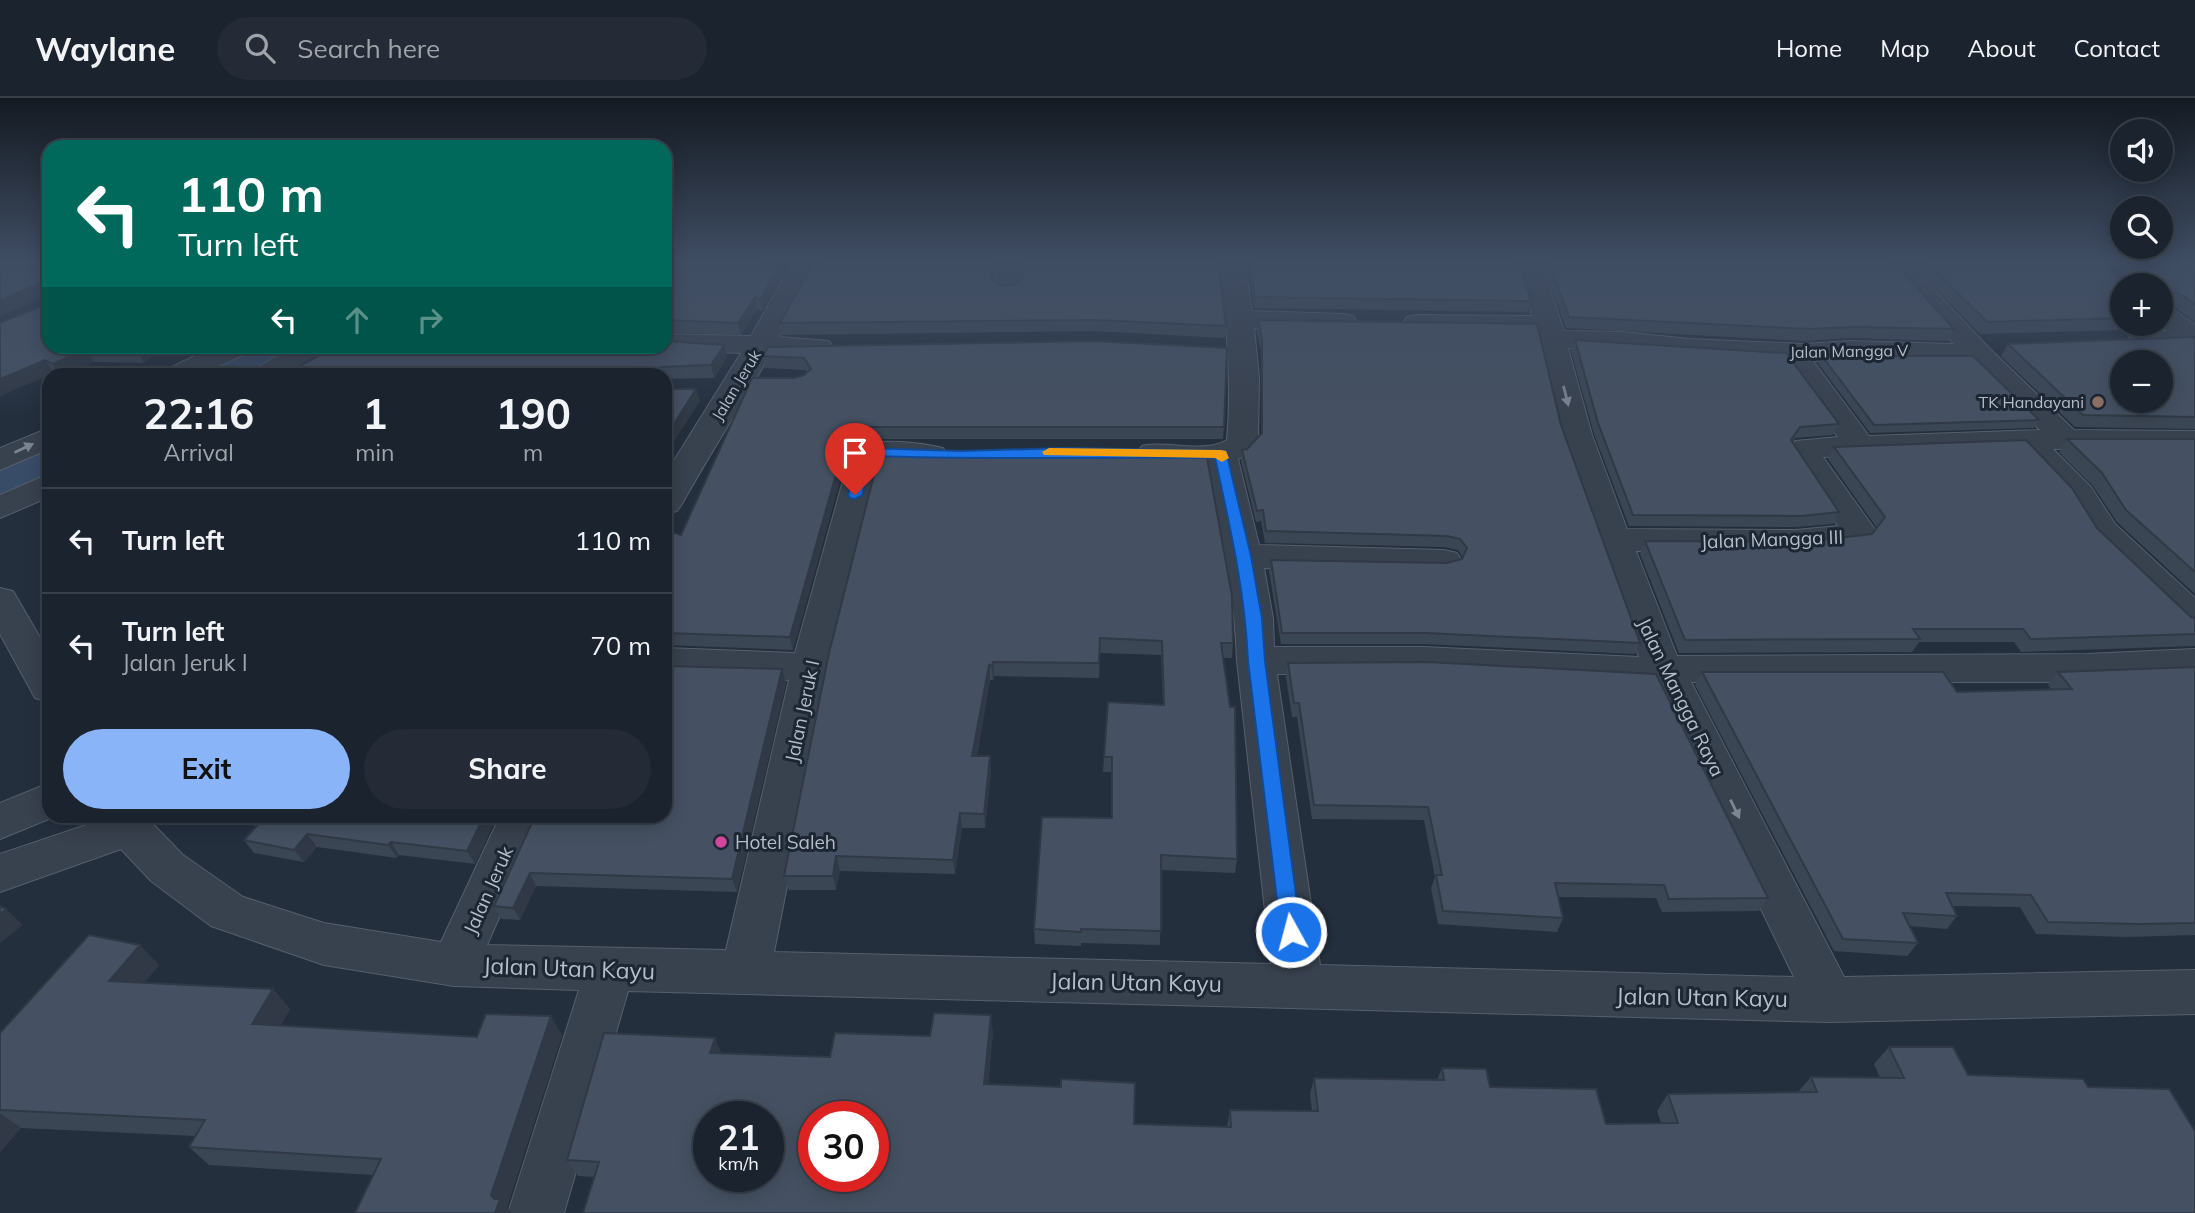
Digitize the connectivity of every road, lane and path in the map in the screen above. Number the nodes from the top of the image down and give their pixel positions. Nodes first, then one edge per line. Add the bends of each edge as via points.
1 (779, 312) edge
2 (1239, 312) edge
3 (1543, 312) edge
4 (1946, 312) edge
5 (1240, 319) junction
6 (2173, 323) edge
7 (1549, 331) junction
8 (2111, 341) edge
9 (672, 342) edge
10 (760, 346) junction
11 (852, 347) edge
12 (1984, 348) junction
13 (1792, 353) junction
14 (223, 354) edge
15 (303, 354) edge
16 (193, 368) edge
17 (283, 368) edge
18 (42, 439) edge
19 (2066, 439) junction
20 (2195, 440) edge
21 (2028, 441) junction
22 (1860, 446) junction
23 (1130, 453) edge
24 (1221, 454) junction
25 (960, 455) edge
26 (0, 460) edge
27 (42, 487) edge
28 (672, 491) edge
29 (0, 508) edge
30 (1614, 540) junction
31 (1244, 556) junction
32 (1444, 561) edge
33 (0, 600) edge
34 (2195, 619) edge
35 (1256, 661) junction
36 (672, 662) edge
37 (2195, 663) edge
38 (811, 667) junction
39 (1667, 671) junction
40 (42, 675) edge
41 (42, 803) edge
42 (0, 822) edge
43 (123, 823) edge
44 (126, 823) edge
45 (519, 823) edge
46 (0, 873) edge
47 (454, 965) junction
48 (610, 969) junction
49 (745, 973) junction
50 (1298, 986) junction
51 (2195, 992) edge
52 (1830, 1000) junction
53 (536, 1213) edge

1 - 10 street, Jalan Jeruk
2 - 5 street
3 - 7 street, Jalan Mangga Raya
4 - 12 street
5 - 7 street, Jalan Mangga V
5 - 24 street via 1231,350 1246,398 1242,444
6 - 8 street via 2192,338
7 - 13 street, Jalan Mangga V via 1690,348
7 -> 30 street, Jalan Mangga Raya via 1576,435
9 - 10 street
10 - 11 street
10 - 28 street, Jalan Jeruk
12 - 13 street, Jalan Mangga V
12 - 19 street
13 - 22 street
14 - 16 street
15 - 17 street
26 -> 18 street
19 - 20 street, Jalan Mangga III
19 - 21 street, Jalan Mangga III
21 - 22 street, Jalan Mangga III
21 - 34 street via 2079,494 2102,531
22 - 30 street, Jalan Mangga III via 1803,449 1859,531 1853,536 1774,541
23 - 24 street
24 - 31 street
25 - 38 street, Jalan Jeruk I via 867,452
27 - 29 street
30 - 39 street, Jalan Mangga Raya via 1653,647
31 - 32 street
31 - 35 street
33 - 40 street
35 - 39 street via 1423,660
35 - 50 street
36 - 38 street
37 - 39 street
38 - 49 street, Jalan Jeruk I
39 -> 52 street, Jalan Mangga Raya
41 - 42 street
43 - 46 street
44 - 47 street, Jalan Utan Kayu via 167,868 228,912 324,944
45 - 47 street, Jalan Jeruk
47 - 48 street, Jalan Utan Kayu
48 - 49 street, Jalan Utan Kayu
48 - 53 street
49 - 50 street, Jalan Utan Kayu
50 - 52 street, Jalan Utan Kayu
51 - 52 street, Jalan Utan Kayu

